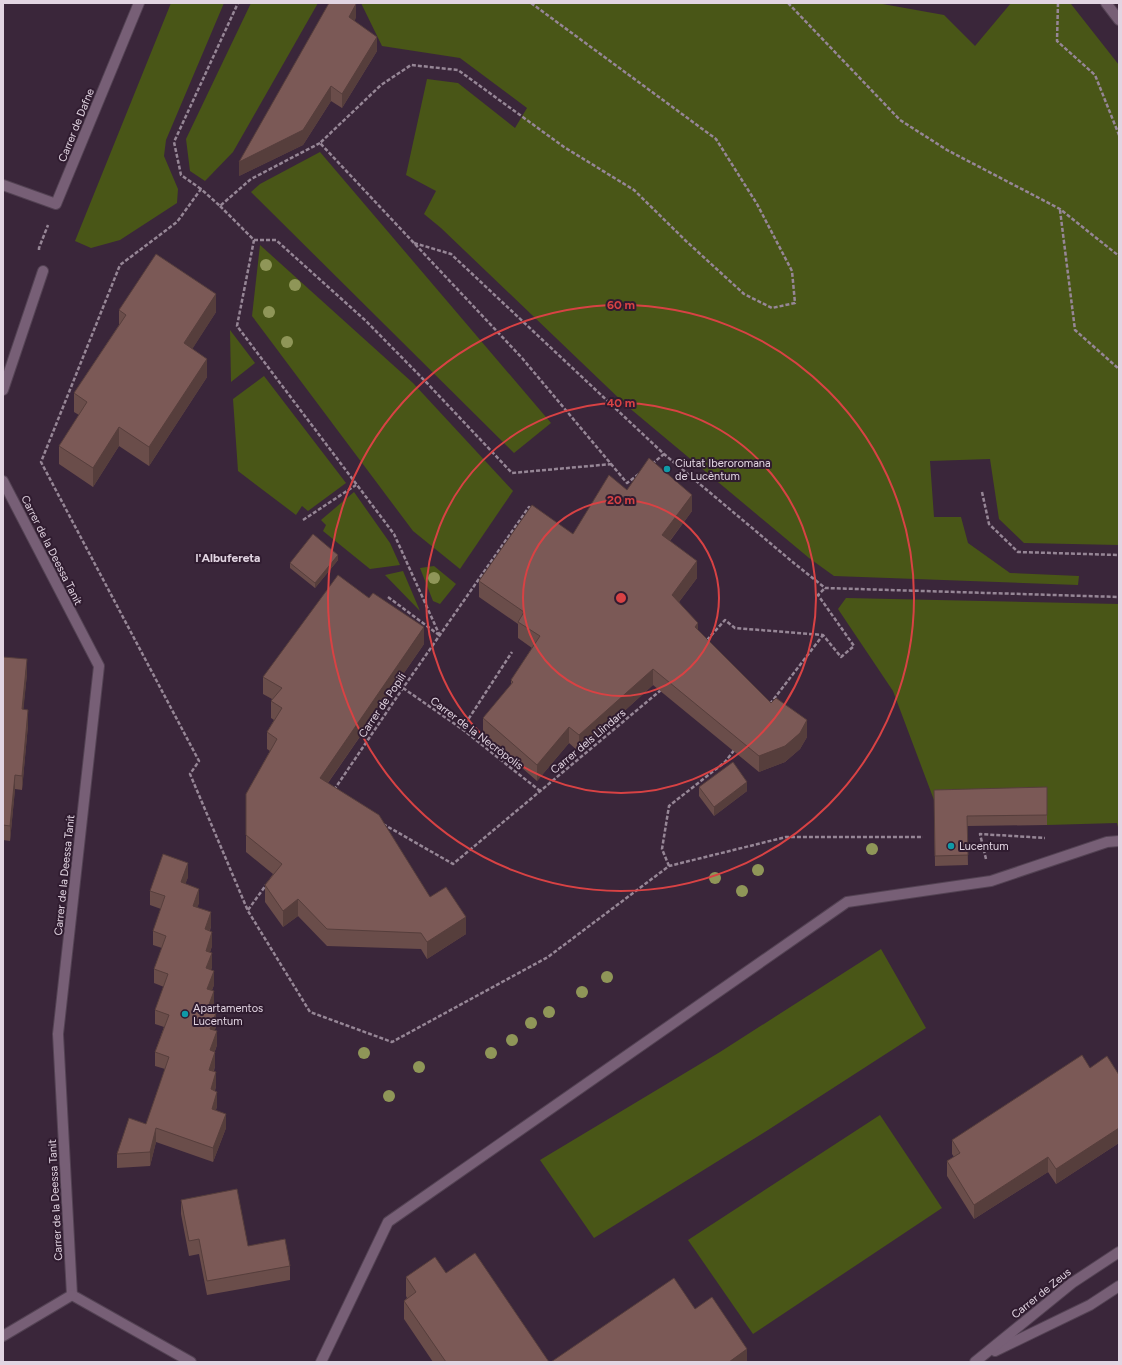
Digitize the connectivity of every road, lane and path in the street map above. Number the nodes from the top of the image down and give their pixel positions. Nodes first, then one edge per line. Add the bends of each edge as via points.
1 (139, 3) edge
2 (238, 3) edge
3 (531, 3) edge
4 (788, 3) edge
5 (1058, 3) edge
6 (1106, 3) edge
7 (1119, 20) edge
8 (1119, 135) edge
9 (320, 143) junction
10 (3, 185) edge
11 (201, 188) junction
12 (56, 204) junction
13 (220, 206) junction
14 (1060, 209) junction
15 (254, 240) junction
16 (414, 242) junction
17 (1119, 256) edge
18 (43, 271) joint
19 (1119, 369) edge
20 (3, 390) edge
21 (664, 454) junction
22 (612, 464) junction
23 (646, 469) edge
24 (640, 474) edge
25 (3, 481) edge
26 (356, 485) junction
27 (982, 492) dead end
28 (535, 511) edge
29 (303, 520) dead end
30 (1119, 555) edge
31 (825, 588) junction
32 (388, 597) dead end
33 (1119, 597) edge
34 (823, 635) junction
35 (440, 636) junction
36 (705, 643) edge
37 (512, 652) dead end
38 (403, 688) junction
39 (664, 688) edge
40 (765, 710) edge
41 (462, 729) junction
42 (737, 747) edge
43 (540, 791) junction
44 (332, 794) edge
45 (379, 821) edge
46 (923, 837) dead end
47 (1119, 841) edge
48 (669, 866) junction
49 (270, 880) edge
50 (248, 911) junction
51 (1119, 1252) edge
52 (1119, 1286) edge
53 (72, 1295) junction
54 (3, 1336) edge
55 (978, 1360) edge
56 (191, 1362) edge
57 (321, 1362) edge

1 - 12 street, Carrer de Dafne
2 - 11 path via 174,142 181,175
3 - 9 path via 716,140 758,204 792,271 795,304 772,308 744,294 634,190 564,147 458,70 411,65 381,85
4 - 14 path via 900,120 947,150
5 - 8 path via 1057,41 1095,75
6 - 7 street
9 - 13 path via 251,179
9 - 16 path
10 - 12 street
11 - 13 path
11 - 50 path via 177,222 120,265 41,462 199,761 190,774
12 - 18 path via 39,248
13 - 15 path
14 - 17 path
14 - 19 path via 1075,330
15 - 22 path via 276,240 282,245 366,321 512,473
15 - 26 path via 237,326
16 - 21 path via 451,254
16 - 22 path via 522,358
18 - 20 street
21 - 23 path
21 - 31 path
22 - 24 path via 627,483
25 - 53 street, Carrer de la Deessa Tanit via 99,666 58,1034
26 - 29 path
26 - 35 path via 394,534
27 - 30 path via 989,524 1018,552
28 - 35 path, Carrer de Popili via 529,507
31 - 33 path
31 - 34 path via 818,595 854,646 841,657
32 - 35 path
34 - 36 path via 735,628 725,620
34 - 40 path
35 - 38 path, Carrer de Popili
37 - 41 path
38 - 41 path, Carrer de la Necròpolis
38 - 44 path, Carrer de Popili
39 - 43 path, Carrer dels Llindars
41 - 43 path, Carrer de la Necròpolis
42 - 48 path via 725,762 669,806 662,849
43 - 45 path, Carrer dels Llindars via 453,864
46 - 48 path via 786,837
47 - 57 street via 1107,842 991,881 847,902 388,1222
48 - 50 path via 548,957 392,1042 310,1012
49 - 50 path
51 - 55 street, Carrer de Zeus via 1072,1283
52 - 55 street, Carrer de Zeus via 1090,1305
53 - 54 street
53 - 56 street

